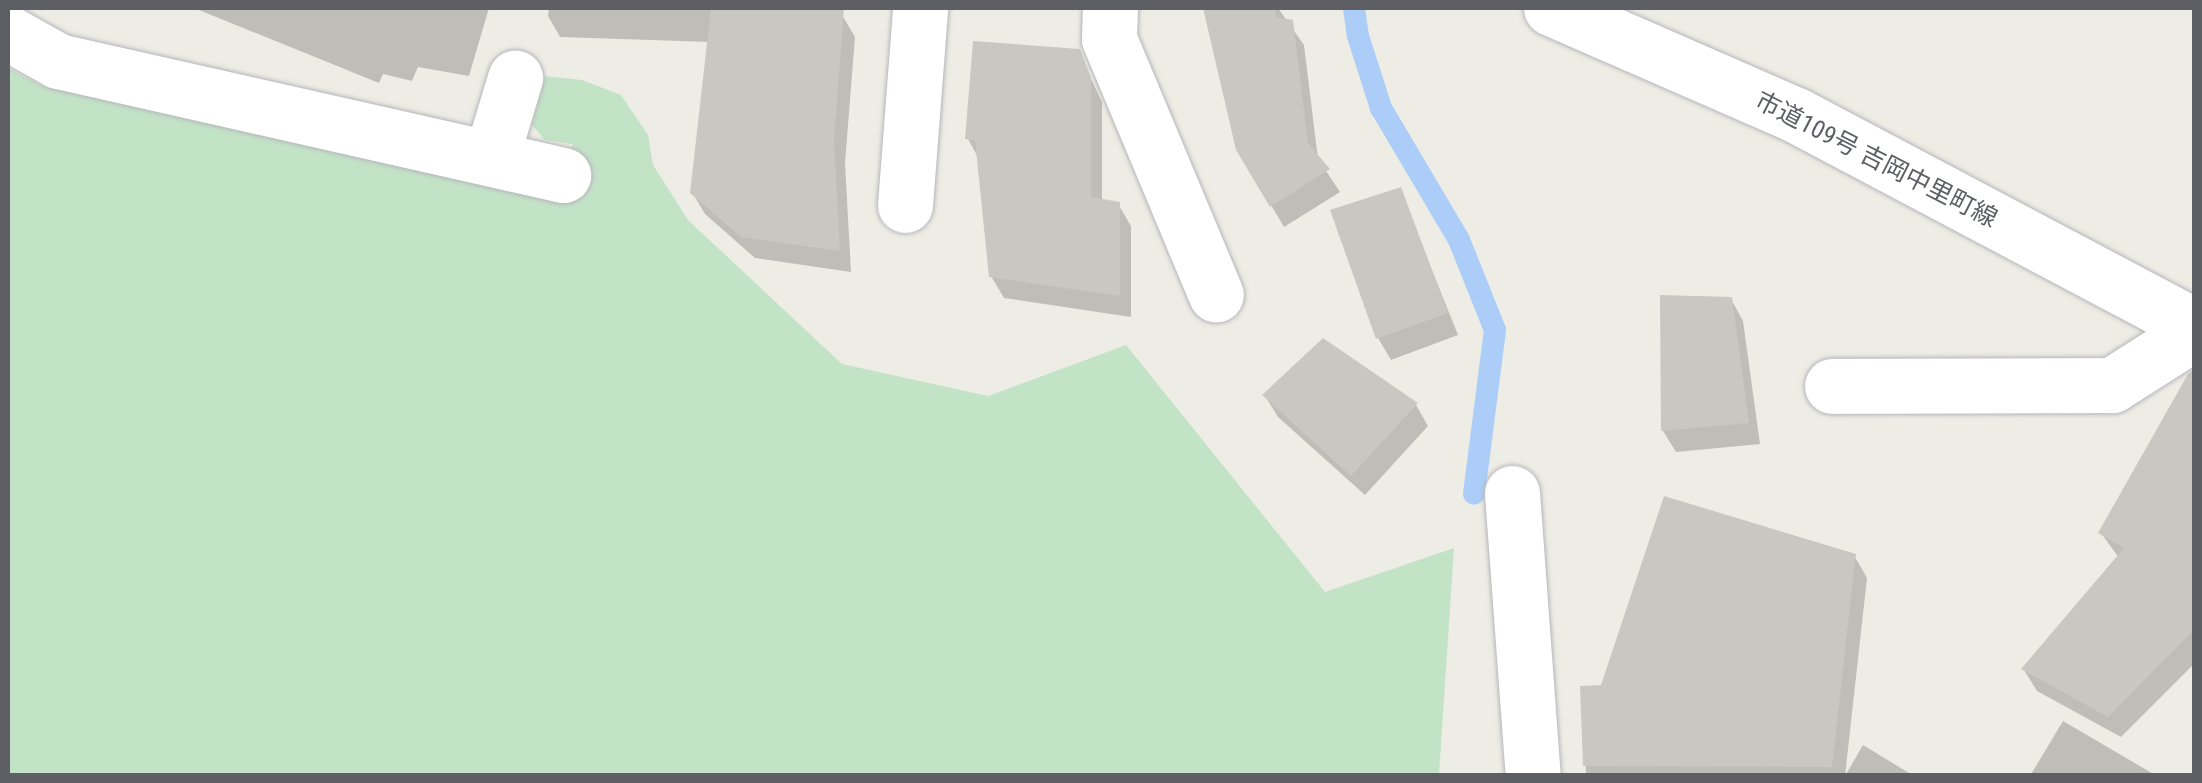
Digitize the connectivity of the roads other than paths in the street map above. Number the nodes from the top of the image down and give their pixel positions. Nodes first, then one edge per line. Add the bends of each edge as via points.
1 (920, 8) edge
2 (1110, 8) edge
3 (1552, 8) edge
4 (8, 33) edge
5 (515, 78) dead end
6 (492, 158) junction
7 (563, 175) dead end
8 (905, 205) dead end
9 (1216, 294) dead end
10 (2194, 330) edge
11 (1832, 386) dead end
12 (1512, 493) dead end
13 (1533, 776) edge

1 - 8 street
2 - 9 street via 1109,39
3 - 10 street, 市道109号 吉岡中里町線 via 1796,115
4 - 6 street via 58,61
5 - 6 street
6 - 7 street
10 - 11 street via 2112,384
12 - 13 street

